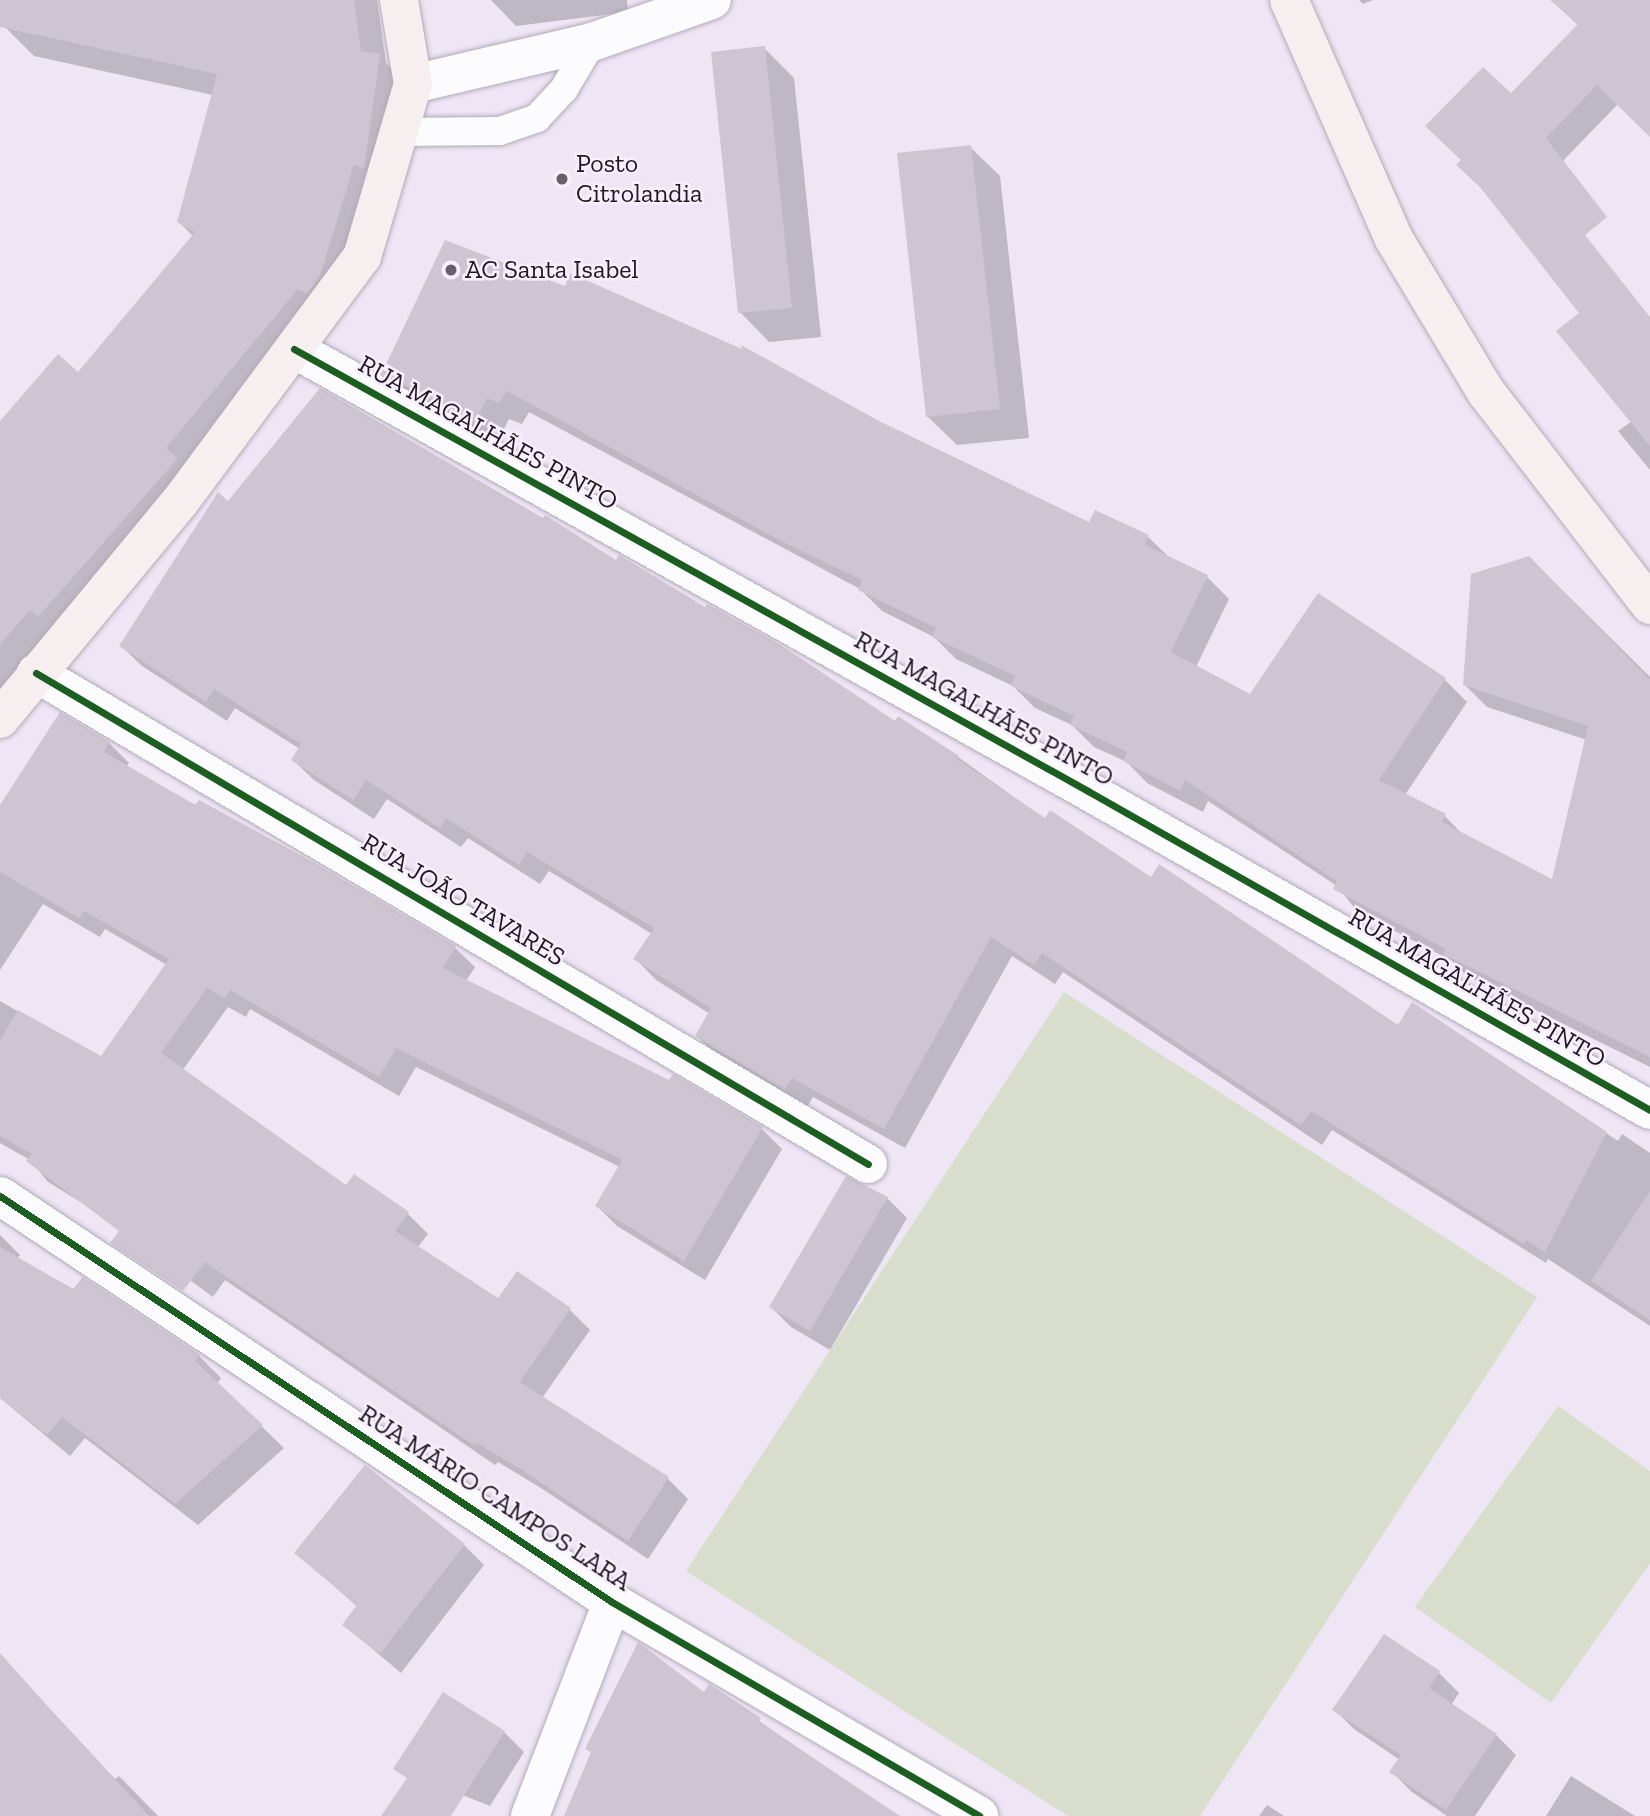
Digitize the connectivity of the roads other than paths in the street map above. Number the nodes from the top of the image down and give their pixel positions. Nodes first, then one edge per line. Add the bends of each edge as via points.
1 (399, 0) edge
2 (712, 0) edge
3 (1290, 0) edge
4 (592, 42) junction
5 (413, 84) junction
6 (399, 132) junction
7 (293, 349) junction
8 (1650, 605) edge
9 (36, 673) junction
10 (0, 719) edge
11 (1650, 1110) edge
12 (868, 1164) dead end
13 (0, 1196) edge
14 (612, 1601) junction
15 (530, 1816) edge
16 (979, 1816) edge

1 - 5 street
2 - 4 street
3 - 8 street via 1394,240 1486,392
4 - 5 street
4 - 6 lane via 564,89 537,118 500,131
5 - 6 street
6 - 7 street via 362,257
7 - 9 street via 179,503
7 - 11 street, RUA MAGALHÃES PINTO
9 - 10 street
9 - 12 street, RUA JOÃO TAVARES
13 - 14 street, RUA MÁRIO CAMPOS LARA
14 - 15 street
14 - 16 street, RUA MÁRIO CAMPOS LARA

